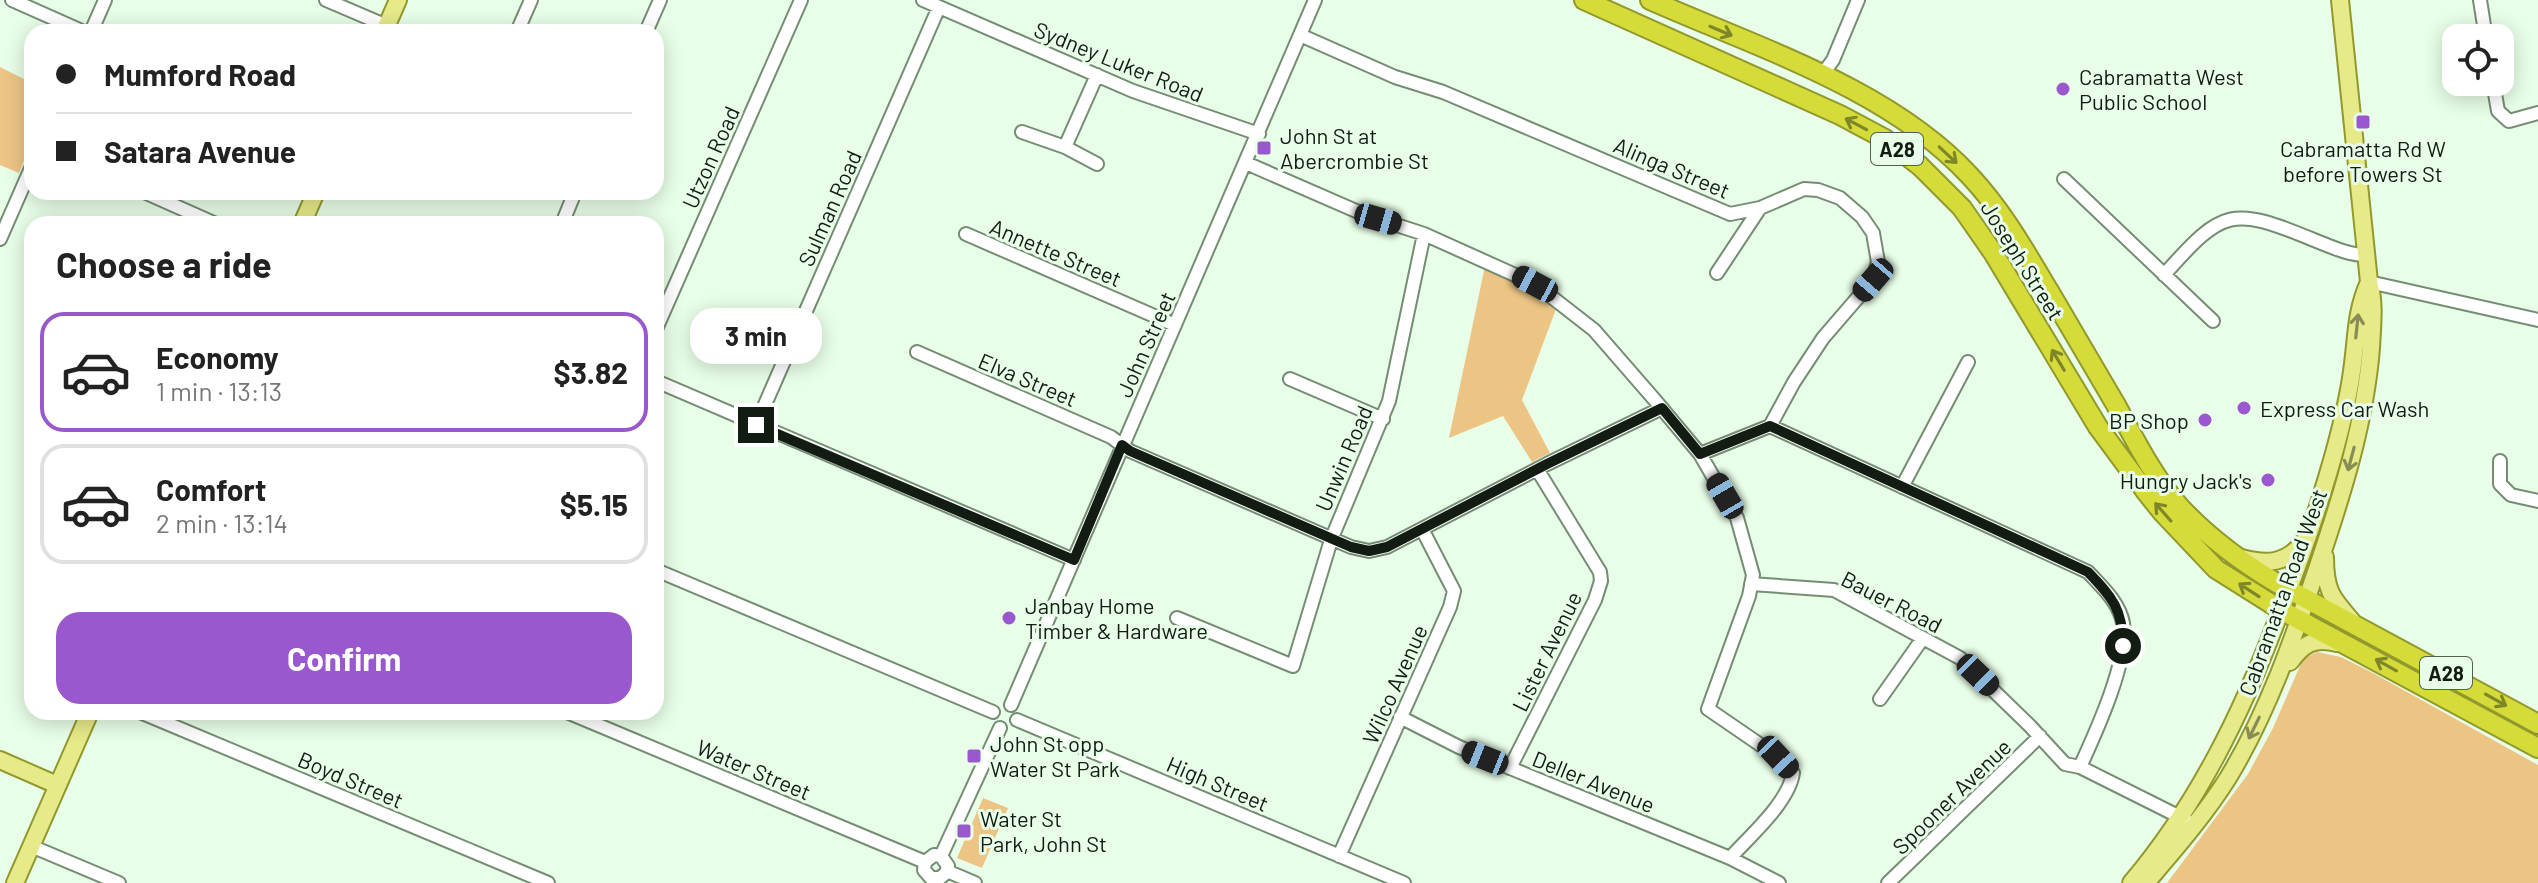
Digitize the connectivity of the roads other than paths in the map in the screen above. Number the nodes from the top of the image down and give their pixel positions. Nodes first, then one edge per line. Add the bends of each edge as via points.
1 (12, 0) edge
2 (105, 0) edge
3 (326, 0) edge
4 (398, 0) edge
5 (531, 0) edge
6 (660, 0) edge
7 (801, 0) edge
8 (923, 0) edge
9 (1315, 0) edge
10 (1584, 0) edge
11 (1650, 0) edge
12 (1858, 0) edge
13 (2340, 0) edge
14 (2480, 0) edge
15 (939, 7) junction
16 (66, 24) edge
17 (94, 24) edge
18 (376, 24) edge
19 (388, 24) edge
20 (520, 24) edge
21 (650, 24) edge
22 (2484, 24) edge
23 (1300, 35) junction
24 (1097, 75) junction
25 (1822, 75) junction
26 (2495, 96) edge
27 (2538, 113) edge
28 (1022, 132) dead end
29 (1259, 134) junction
30 (1065, 147) junction
31 (1246, 163) junction
32 (1097, 164) dead end
33 (2064, 179) dead end
34 (24, 184) edge
35 (162, 200) edge
36 (1760, 208) junction
37 (198, 216) edge
38 (966, 234) dead end
39 (1424, 234) junction
40 (0, 239) edge
41 (2367, 255) junction
42 (1717, 273) dead end
43 (2164, 275) junction
44 (2369, 282) junction
45 (664, 311) edge
46 (2538, 320) edge
47 (2213, 321) dead end
48 (1175, 325) junction
49 (917, 352) dead end
50 (1968, 362) dead end
51 (1290, 379) dead end
52 (664, 385) edge
53 (1662, 408) junction
54 (1383, 419) junction
55 (756, 425) junction
56 (1770, 426) junction
57 (1122, 445) junction
58 (1700, 454) junction
59 (2500, 461) dead end
60 (1537, 469) junction
61 (1902, 487) junction
62 (2538, 501) edge
63 (1422, 529) junction
64 (2311, 530) junction
65 (1331, 540) junction
66 (2325, 544) junction
67 (2235, 557) junction
68 (1074, 560) junction
69 (664, 573) edge
70 (1751, 584) junction
71 (2289, 590) junction
72 (2307, 599) junction
73 (2281, 610) junction
74 (1177, 618) dead end
75 (2300, 619) junction
76 (2353, 623) junction
77 (1923, 638) junction
78 (2355, 648) junction
79 (2277, 680) junction
80 (1880, 699) dead end
81 (1011, 705) junction
82 (993, 712) junction
83 (1400, 717) junction
84 (86, 720) edge
85 (159, 720) edge
86 (586, 720) edge
87 (1017, 720) junction
88 (2538, 724) edge
89 (1000, 728) junction
90 (2040, 736) junction
91 (2538, 748) edge
92 (0, 760) edge
93 (2080, 767) junction
94 (1510, 768) junction
95 (57, 785) junction
96 (2188, 822) junction
97 (31, 846) junction
98 (941, 856) junction
99 (1339, 856) junction
100 (1730, 858) junction
101 (925, 862) junction
102 (947, 871) junction
103 (929, 880) edge
104 (15, 883) edge
105 (119, 883) edge
106 (548, 883) edge
107 (975, 883) edge
108 (1404, 883) edge
109 (1779, 883) edge
110 (1888, 883) edge
111 (2131, 883) edge
112 (2146, 883) edge

1 - 16 street
2 - 17 street
3 - 18 street
4 - 19 main road
5 - 20 street
6 - 21 street
7 - 45 street, Utzon Road
8 - 15 street, Sydney Luker Road
9 - 23 street, John Street
73 -> 10 highway, Joseph Street / A28 via 2216,569 2162,512 2098,427 1962,208 1920,166 1840,115
11 -> 25 highway, Joseph Street / A28
12 - 25 street
13 - 41 main road, Cabramatta Road West
14 - 22 street
15 - 24 street, Sydney Luker Road
15 - 55 street, Sulman Road
23 - 29 street, John Street
23 - 36 street, Alinga Street via 1730,214
24 - 29 street, Sydney Luker Road
24 - 30 street
25 -> 67 highway, Joseph Street / A28 via 1914,127 1970,176 2015,233 2146,460 2179,506
26 - 27 street via 2498,111 2509,121
28 - 30 street
29 - 31 street, John Street
30 - 32 street
31 - 39 street via 1354,211
31 - 48 street, John Street
33 - 43 street
34 - 40 street
35 - 37 street
36 - 42 street
36 - 56 street, Alinga Street via 1804,189 1840,198 1873,233 1878,262 1873,280 1823,338
38 - 48 street, Annette Street
39 - 53 street via 1514,273 1557,299 1594,330
39 - 54 street, Unwin Road
41 - 43 street via 2351,255 2243,217 2212,228
41 - 44 main road, Cabramatta Road West
43 - 47 street
44 - 46 street
64 -> 44 main road, Cabramatta Road West via 2341,428 2359,303
44 -> 66 main road, Cabramatta Road West via 2374,301 2367,385
48 - 57 street, John Street
49 - 57 street, Elva Street
50 - 61 street
51 - 54 street
52 - 55 street
53 - 58 street
53 - 60 street, Elva Street
54 - 65 street, Unwin Road
55 - 68 street
56 - 58 street
56 - 61 street
57 - 65 street, Elva Street
57 - 68 street, John Street
58 - 70 street via 1737,518
59 - 62 street via 2500,484 2511,495
60 - 63 street, Elva Street
60 - 94 street, Lister Avenue via 1601,581
61 - 93 street via 2088,572 2113,598 2123,623 2123,646 2106,709
63 - 65 street, Elva Street via 1369,551
63 - 83 street, Wilco Avenue via 1454,591
64 - 67 main road via 2296,551 2280,561
64 - 71 main road, Cabramatta Road West
65 - 74 street, Unwin Road via 1293,666
66 - 72 main road, Cabramatta Road West
66 - 76 main road via 2326,586
67 - 71 highway, Joseph Street / A28
68 - 81 street, John Street
69 - 82 street
70 - 77 street, Bauer Road via 1834,590
70 - 100 street via 1708,709 1793,773 1780,802
71 - 72 highway, Joseph Street / A28
71 - 73 main road, Cabramatta Road West
72 - 75 main road, Cabramatta Road West
72 - 76 highway, A28
73 - 75 highway, Joseph Street / A28
73 - 96 main road, Cabramatta Road West
75 - 78 highway, A28
75 - 79 main road, Cabramatta Road West
76 -> 88 highway, A28
77 - 80 street
77 - 90 street, Bauer Road via 1960,658
78 - 79 main road via 2310,642
91 -> 78 highway, A28
79 -> 96 main road, Cabramatta Road West via 2229,775
81 - 82 street via 999,704
81 - 87 street
82 - 89 street
83 - 94 street, Deller Avenue
83 - 99 street, Wilco Avenue
84 - 95 main road
85 - 106 street, Boyd Street
86 - 101 street, Water Street
87 - 89 street
87 - 99 street, High Street
89 - 98 street
90 - 93 street, Bauer Road via 2065,764
90 - 110 street, Spooner Avenue
92 - 95 main road
93 - 96 street, Bauer Road
94 - 100 street, Deller Avenue
95 - 97 main road
96 - 111 main road, Cabramatta Road West
96 - 112 main road, Cabramatta Road West
97 - 104 main road
97 - 105 street
98 - 101 street
98 - 102 street
99 - 108 street, High Street
100 - 109 street
101 - 103 street
102 - 103 street
102 - 107 street

